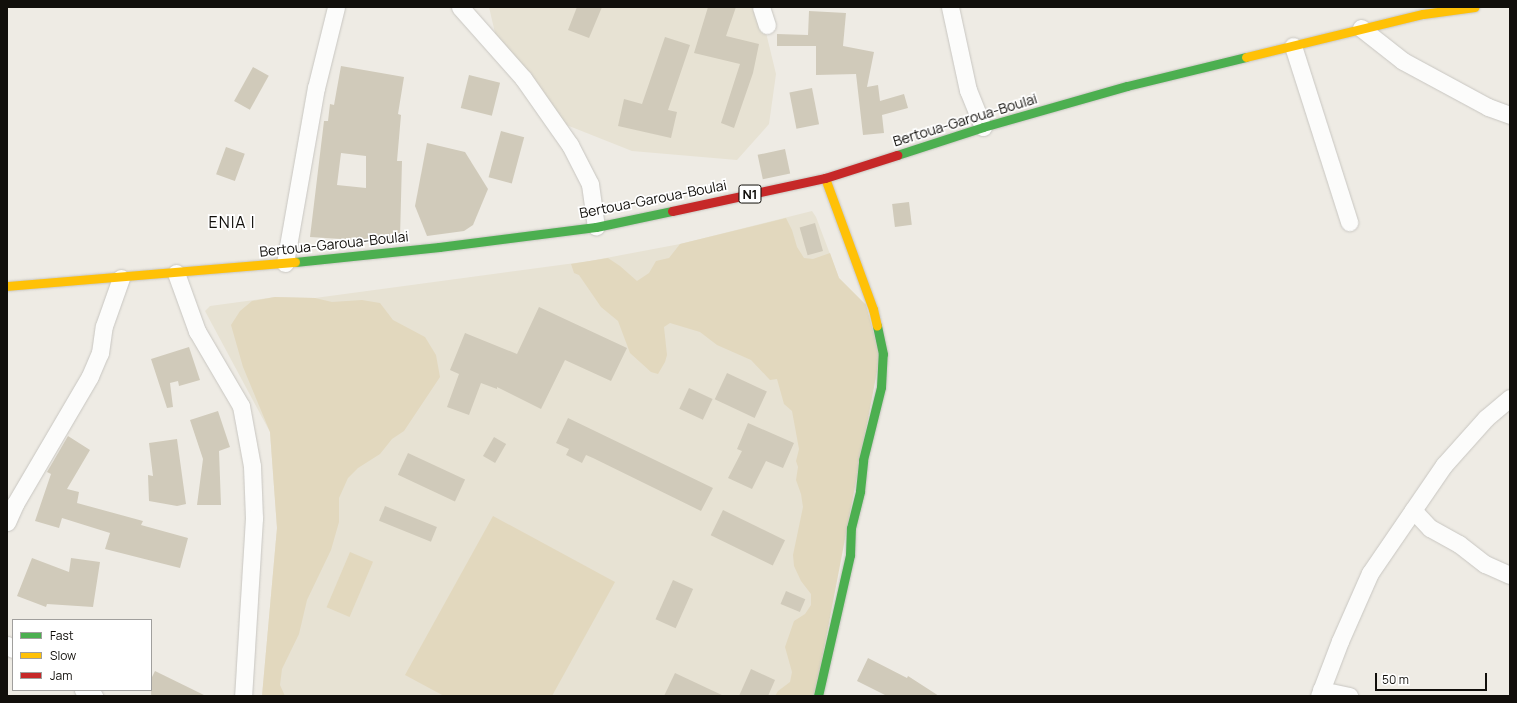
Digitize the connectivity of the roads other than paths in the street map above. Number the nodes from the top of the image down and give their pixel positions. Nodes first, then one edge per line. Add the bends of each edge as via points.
1 (336, 7) edge
2 (460, 7) edge
3 (761, 7) edge
4 (950, 7) edge
5 (1475, 7) edge
6 (1422, 11) edge
7 (767, 25) dead end
8 (1361, 28) junction
9 (1293, 46) junction
10 (1510, 116) edge
11 (984, 128) junction
12 (825, 178) junction
13 (1349, 222) dead end
14 (596, 227) junction
15 (285, 263) junction
16 (176, 273) junction
17 (120, 278) junction
18 (7, 286) edge
19 (1510, 398) edge
20 (1414, 510) junction
21 (7, 522) edge
22 (1510, 575) edge
23 (85, 691) edge
24 (1320, 693) edge
25 (94, 696) edge
26 (243, 696) edge
27 (818, 696) edge
28 (1349, 696) edge

1 - 15 street via 316,88
2 - 14 street via 523,78 570,145 590,184
3 - 7 street
4 - 11 street via 968,90
5 - 6 main road, Bertoua-Garoua-Boulai / N1
6 - 8 main road, Bertoua-Garoua-Boulai / N1
8 - 9 main road, Bertoua-Garoua-Boulai / N1
8 - 10 street via 1403,61 1488,107
9 - 11 main road, Bertoua-Garoua-Boulai / N1 via 1127,86
9 - 13 street
11 - 12 main road, Bertoua-Garoua-Boulai / N1
12 - 14 main road, Bertoua-Garoua-Boulai / N1
12 - 27 main road via 873,309 883,354 881,387 863,460 848,562
14 - 15 main road, Bertoua-Garoua-Boulai / N1
15 - 16 main road, Bertoua-Garoua-Boulai / N1
16 - 17 main road, Bertoua-Garoua-Boulai / N1
16 - 26 street via 197,331 241,406 252,466 254,518
17 - 18 main road, Bertoua-Garoua-Boulai / N1
17 - 21 street via 104,326 100,352 90,376
19 - 20 street via 1486,418 1444,465
20 - 22 street via 1430,528 1459,544 1485,564
20 - 24 street via 1370,573
23 - 25 street
24 - 28 street

